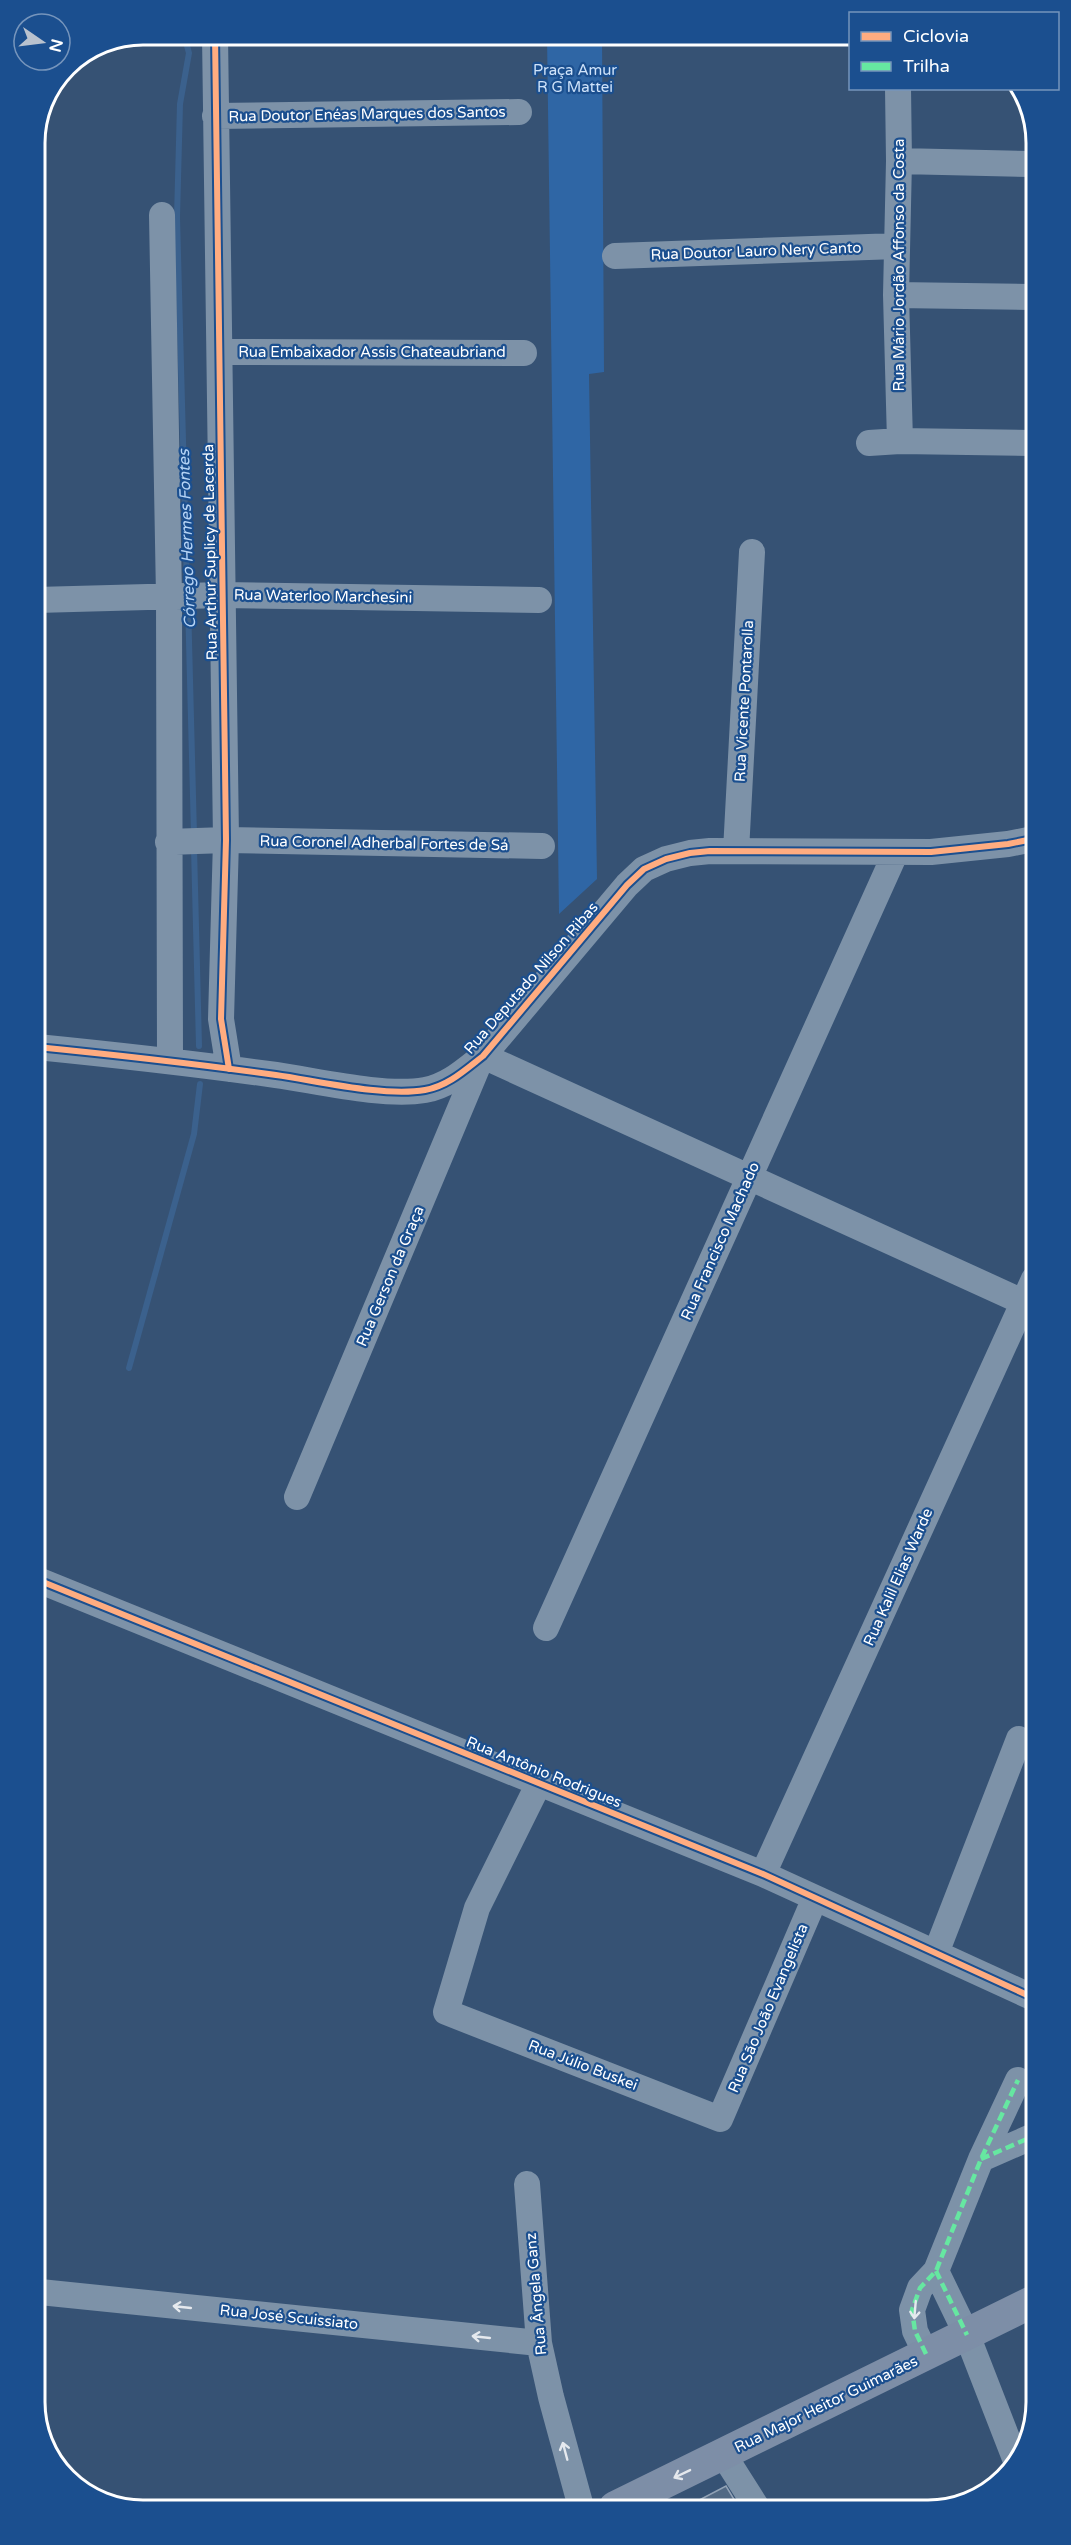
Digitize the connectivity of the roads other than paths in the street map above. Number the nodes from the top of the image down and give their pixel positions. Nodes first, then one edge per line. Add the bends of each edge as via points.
1 (214, 45) edge
2 (898, 90) edge
3 (519, 112) dead end
4 (215, 116) junction
5 (899, 161) junction
6 (1026, 164) edge
7 (162, 215) dead end
8 (897, 246) junction
9 (615, 256) dead end
10 (896, 295) junction
11 (1026, 297) edge
12 (220, 352) junction
13 (524, 353) dead end
14 (900, 441) junction
15 (869, 443) dead end
16 (1026, 443) edge
17 (752, 552) dead end
18 (222, 595) junction
19 (169, 596) junction
20 (45, 600) edge
21 (539, 600) dead end
22 (226, 840) junction
23 (1026, 840) edge
24 (168, 842) junction
25 (542, 846) dead end
26 (736, 851) junction
27 (895, 854) junction
28 (45, 1048) edge
29 (483, 1056) junction
30 (170, 1061) junction
31 (229, 1068) junction
32 (749, 1177) junction
33 (1026, 1304) edge
34 (1026, 1309) edge
35 (297, 1497) dead end
36 (45, 1583) edge
37 (546, 1628) dead end
38 (1019, 1739) dead end
39 (539, 1783) junction
40 (763, 1874) junction
41 (815, 1898) junction
42 (936, 1953) junction
43 (1026, 1995) edge
44 (1018, 2080) dead end
45 (720, 2119) joint
46 (1026, 2139) edge
47 (981, 2159) junction
48 (526, 2184) dead end
49 (936, 2271) junction
50 (45, 2293) edge
51 (1026, 2305) edge
52 (967, 2335) junction
53 (539, 2343) junction
54 (926, 2354) junction
55 (1013, 2450) edge
56 (723, 2454) junction
57 (579, 2500) edge
58 (629, 2500) edge
59 (752, 2500) edge

1 - 4 street, Rua Arthur Suplicy de Lacerda
2 - 5 street, Rua Mário Jordão Affonso da Costa
3 - 4 street, Rua Doutor Enéas Marques dos Santos
4 - 12 street, Rua Arthur Suplicy de Lacerda
5 - 6 street
5 - 8 street, Rua Mário Jordão Affonso da Costa
7 - 19 street
8 - 9 street, Rua Doutor Lauro Nery Canto
8 - 10 street, Rua Mário Jordão Affonso da Costa
10 - 11 street
10 - 14 street, Rua Mário Jordão Affonso da Costa
12 - 13 street, Rua Embaixador Assis Chateaubriand
12 - 18 street, Rua Arthur Suplicy de Lacerda
14 - 15 street
14 - 16 street
17 - 26 street, Rua Vicente Pontarolla
18 - 19 street, Rua Waterloo Marchesini
18 - 21 street, Rua Waterloo Marchesini
18 - 22 street, Rua Arthur Suplicy de Lacerda
19 - 20 street, Rua Waterloo Marchesini
19 - 24 street
22 - 24 street, Rua Coronel Adherbal Fortes de Sá
22 - 25 street, Rua Coronel Adherbal Fortes de Sá
22 - 31 street, Rua Arthur Suplicy de Lacerda via 221,1019
23 - 27 street, Rua Deputado Nilson Ribas
24 - 30 street
26 - 27 street, Rua Deputado Nilson Ribas
26 - 29 street, Rua Deputado Nilson Ribas via 690,853 644,869
27 - 32 street, Rua Francisco Machado
28 - 30 street, Rua Deputado Nilson Ribas
29 - 31 street, Rua Deputado Nilson Ribas via 441,1086 406,1092
29 - 32 street
29 - 35 street, Rua Gerson da Graça
30 - 31 street, Rua Deputado Nilson Ribas
32 - 33 street
32 - 37 street, Rua Francisco Machado
34 - 40 street, Rua Kalil Elias Warde
36 - 39 street, Rua Antônio Rodrigues
38 - 42 street
39 - 40 street, Rua Antônio Rodrigues
39 - 45 street, Rua Júlio Buskei via 477,1908 446,2012
40 - 41 street, Rua Antônio Rodrigues
41 - 42 street, Rua Antônio Rodrigues
41 - 45 street, Rua São João Evangelista
42 - 43 street, Rua Antônio Rodrigues
44 - 47 street
46 - 47 street
47 - 49 street
48 - 53 street, Rua Ângela Ganz
49 - 52 street
49 -> 54 street via 920,2288 912,2310 915,2331
53 -> 50 street, Rua José Scuissiato
51 - 52 main road, Rua Major Heitor Guimarães
52 - 54 main road, Rua Major Heitor Guimarães
52 - 55 street
57 -> 53 street, Rua Ângela Ganz
54 - 56 main road, Rua Major Heitor Guimarães
56 -> 58 main road, Rua Major Heitor Guimarães
56 - 59 street

